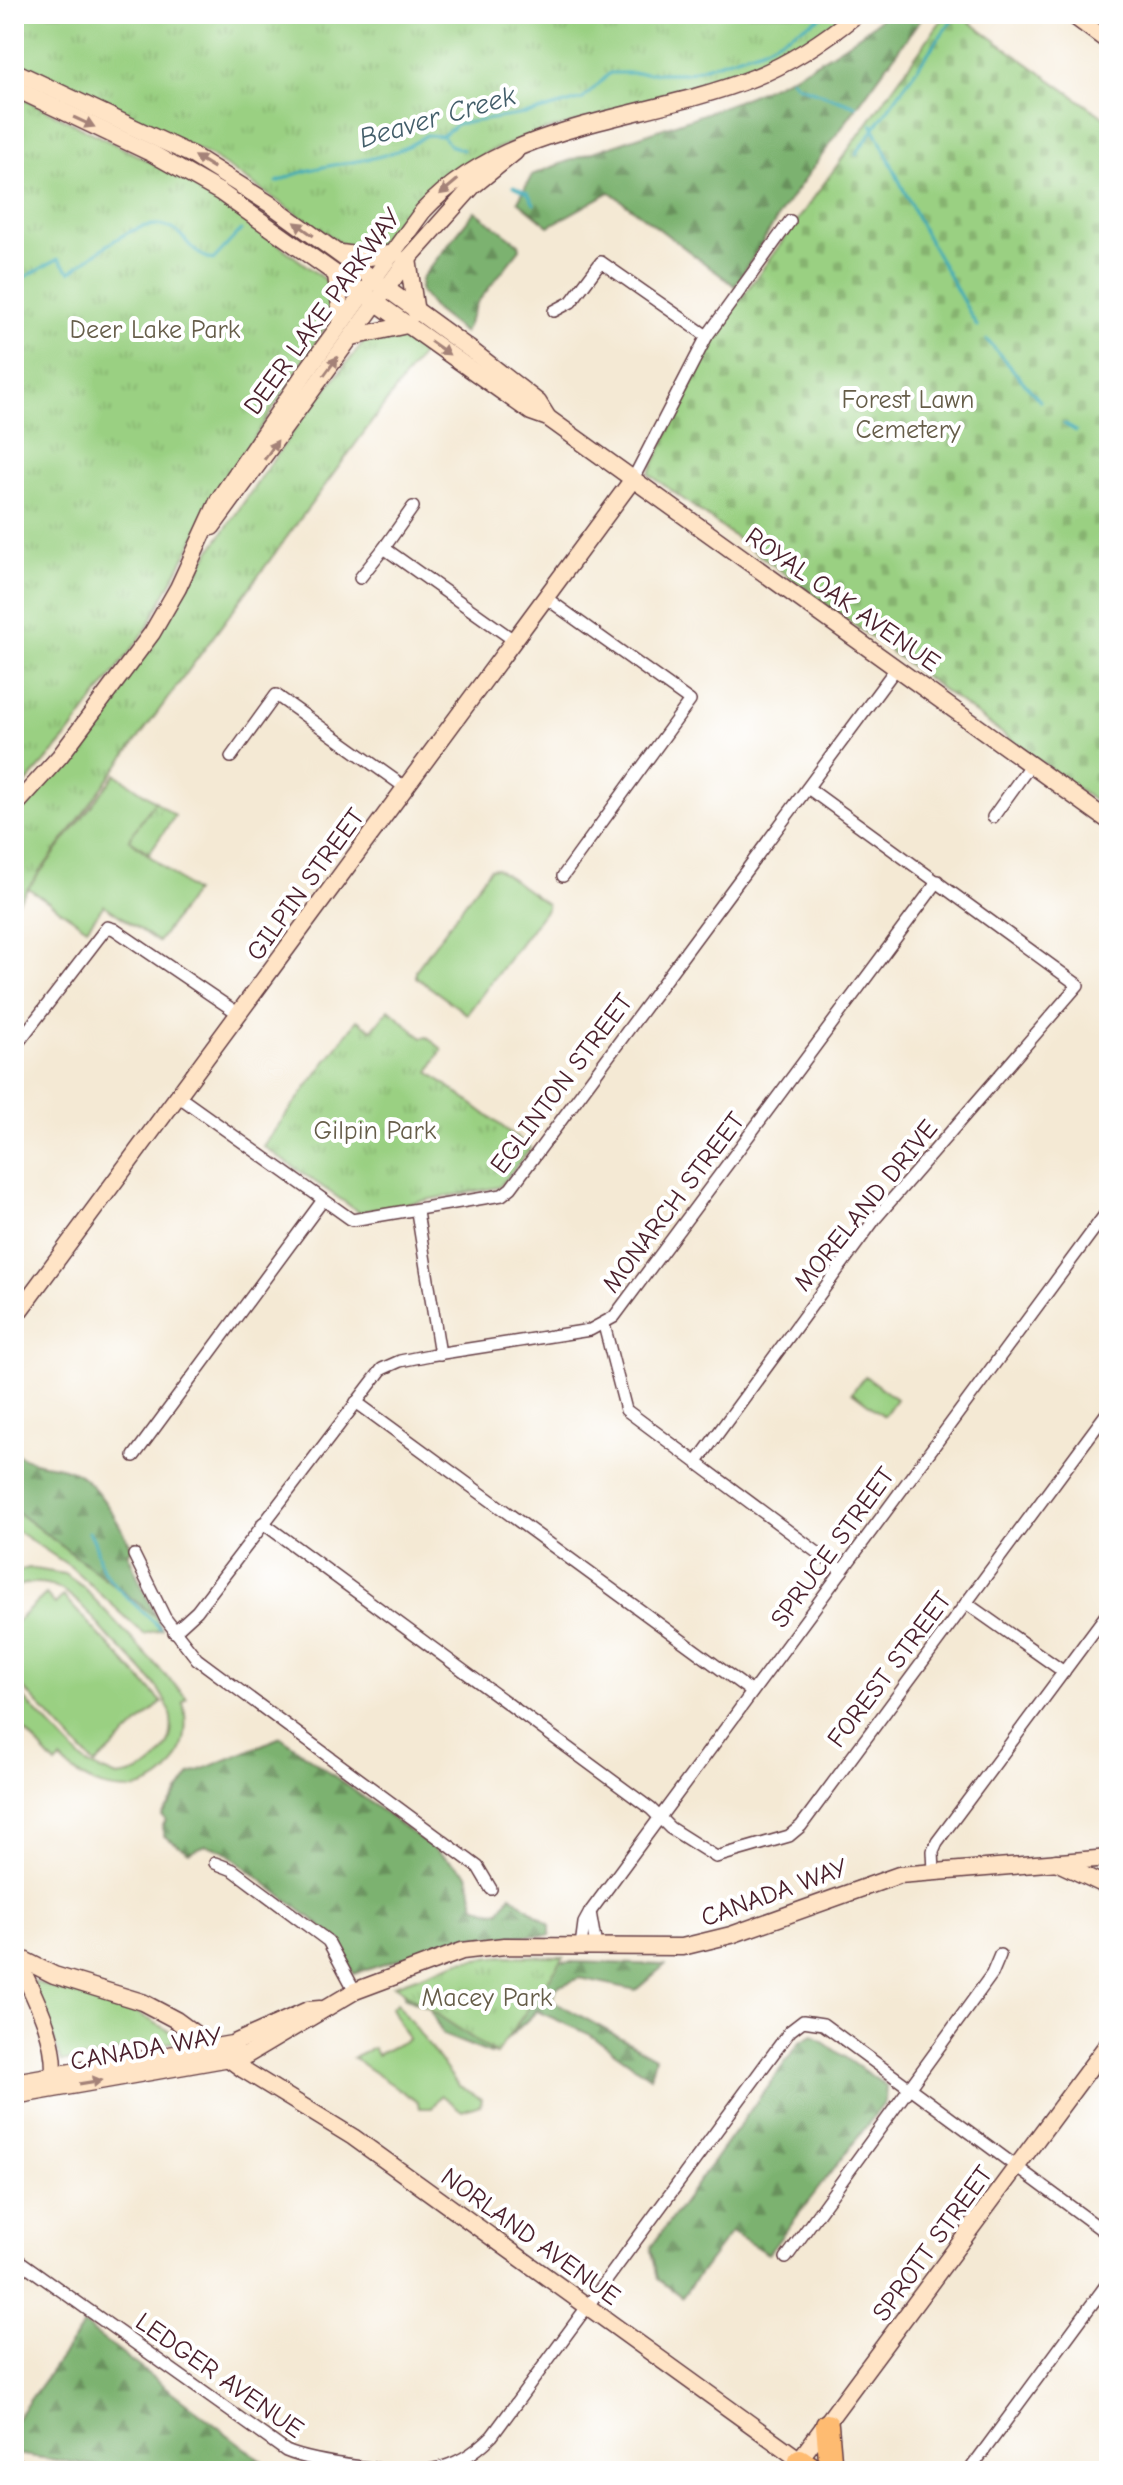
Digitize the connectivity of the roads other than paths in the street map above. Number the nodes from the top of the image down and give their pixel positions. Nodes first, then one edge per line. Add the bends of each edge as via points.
1 (857, 14) edge
2 (1071, 14) edge
3 (1109, 42) edge
4 (14, 71) edge
5 (14, 88) edge
6 (790, 221) dead end
7 (339, 253) junction
8 (401, 256) junction
9 (336, 275) junction
10 (375, 292) junction
11 (554, 311) dead end
12 (411, 319) junction
13 (342, 322) junction
14 (707, 336) junction
15 (352, 337) junction
16 (633, 479) junction
17 (413, 507) dead end
18 (204, 537) junction
19 (384, 548) junction
20 (360, 578) dead end
21 (546, 598) junction
22 (515, 641) junction
23 (897, 667) junction
24 (231, 757) dead end
25 (1031, 764) junction
26 (406, 788) junction
27 (808, 788) junction
28 (14, 807) edge
29 (993, 817) dead end
30 (1109, 821) edge
31 (563, 876) dead end
32 (938, 881) junction
33 (239, 1014) junction
34 (14, 1048) edge
35 (178, 1096) junction
36 (323, 1200) junction
37 (1109, 1209) edge
38 (417, 1212) junction
39 (14, 1318) edge
40 (604, 1325) junction
41 (440, 1354) junction
42 (356, 1402) junction
43 (1109, 1410) edge
44 (134, 1456) dead end
45 (697, 1462) junction
46 (263, 1523) junction
47 (134, 1555) dead end
48 (842, 1571) junction
49 (966, 1603) junction
50 (1109, 1611) edge
51 (174, 1632) junction
52 (1064, 1672) junction
53 (752, 1692) junction
54 (660, 1819) junction
55 (1109, 1858) edge
56 (1056, 1862) junction
57 (215, 1863) dead end
58 (934, 1871) junction
59 (1109, 1887) edge
60 (491, 1889) dead end
61 (588, 1946) junction
62 (1000, 1955) dead end
63 (15, 1956) edge
64 (355, 1991) junction
65 (321, 2009) junction
66 (1109, 2042) edge
67 (266, 2047) junction
68 (214, 2048) junction
69 (229, 2059) junction
70 (54, 2073) junction
71 (262, 2081) junction
72 (14, 2082) edge
73 (911, 2090) junction
74 (14, 2096) edge
75 (1017, 2167) junction
76 (1109, 2235) edge
77 (14, 2257) edge
78 (786, 2258) dead end
79 (1109, 2281) edge
80 (587, 2306) junction
81 (827, 2425) junction
82 (802, 2467) edge
83 (14, 2469) edge
84 (20, 2471) edge
85 (831, 2471) edge
86 (969, 2471) edge

1 - 8 main road, DEER LAKE PARKWAY via 805,52 755,77 517,151
2 - 3 main road
7 -> 4 main road, ROYAL OAK AVENUE via 192,155
5 -> 9 main road, ROYAL OAK AVENUE via 187,172
6 - 14 street
7 - 8 main road
7 - 10 main road, ROYAL OAK AVENUE
8 - 10 main road, DEER LAKE PARKWAY
8 - 12 main road
9 - 10 main road, ROYAL OAK AVENUE
9 - 13 main road
10 - 12 main road, ROYAL OAK AVENUE
10 - 13 main road, DEER LAKE PARKWAY
10 - 15 main road, DEER LAKE PARKWAY
11 - 14 street via 571,302 601,262
12 - 15 main road
12 - 16 main road, ROYAL OAK AVENUE via 538,402 548,418
13 - 18 main road, DEER LAKE PARKWAY via 219,499
14 - 16 street
18 -> 15 main road, DEER LAKE PARKWAY
16 - 21 main road, GILPIN STREET
16 - 23 main road, ROYAL OAK AVENUE
17 - 19 street
18 - 28 main road, DEER LAKE PARKWAY via 152,633 45,775
19 - 20 street
19 - 22 street
21 - 22 main road, GILPIN STREET
21 - 31 street via 690,701
22 - 26 main road, GILPIN STREET
23 - 25 main road, ROYAL OAK AVENUE
23 - 27 street, EGLINTON STREET
24 - 26 street via 276,695
25 - 29 street
25 - 30 main road, ROYAL OAK AVENUE
26 - 33 main road, GILPIN STREET
27 - 32 street
27 - 38 street, EGLINTON STREET via 511,1188 493,1198
32 - 40 street, MONARCH STREET via 622,1308
32 - 45 street, MORELAND DRIVE via 1078,985 875,1219
33 - 34 street via 114,929 102,930
33 - 35 main road, GILPIN STREET
35 - 36 street, EGLINTON STREET
35 - 39 main road, GILPIN STREET
36 - 38 street, EGLINTON STREET via 356,1221
36 - 44 street
37 - 48 street, SPRUCE STREET
38 - 41 street
40 - 41 street, MONARCH STREET
40 - 45 street via 626,1410
41 - 42 street, MONARCH STREET via 382,1369
42 - 46 street, MONARCH STREET
42 - 53 street
43 - 49 street, FOREST STREET
45 - 48 street
46 - 51 street, MONARCH STREET via 197,1611
46 - 54 street
47 - 51 street
48 - 53 street, SPRUCE STREET
49 - 52 street
49 - 54 street, FOREST STREET via 795,1832 716,1857
50 - 52 street
51 - 60 street via 205,1666 478,1867
52 - 58 street via 937,1842
53 - 54 street, SPRUCE STREET
54 - 61 street, SPRUCE STREET via 590,1912
55 - 56 main road, CANADA WAY
56 - 58 main road, CANADA WAY
56 - 59 main road
57 - 64 street via 233,1870 324,1937
58 - 61 main road, CANADA WAY via 872,1882 705,1943
61 - 64 main road, CANADA WAY via 462,1951
62 - 73 street
63 - 68 main road via 54,1975 157,2009
63 - 70 main road via 48,2029
64 - 65 main road, CANADA WAY
65 - 67 main road, CANADA WAY
65 - 68 main road, CANADA WAY
66 - 75 main road, SPROTT STREET
67 - 69 main road, CANADA WAY
67 - 71 main road
68 - 69 main road
68 - 70 main road, CANADA WAY
69 - 71 main road, NORLAND AVENUE
74 -> 69 main road, CANADA WAY
70 - 72 main road, CANADA WAY
71 - 80 main road, NORLAND AVENUE via 353,2137
73 - 75 street
73 - 78 street
73 - 80 street, LEDGER AVENUE via 819,2022 803,2021 790,2031
75 - 76 street
75 - 81 main road, SPROTT STREET
77 - 80 street, LEDGER AVENUE via 286,2451 311,2460 423,2471 459,2462 481,2447
79 - 86 street
80 - 82 main road, NORLAND AVENUE
81 - 82 main road, SPROTT STREET
81 - 85 highway
83 - 84 highway

